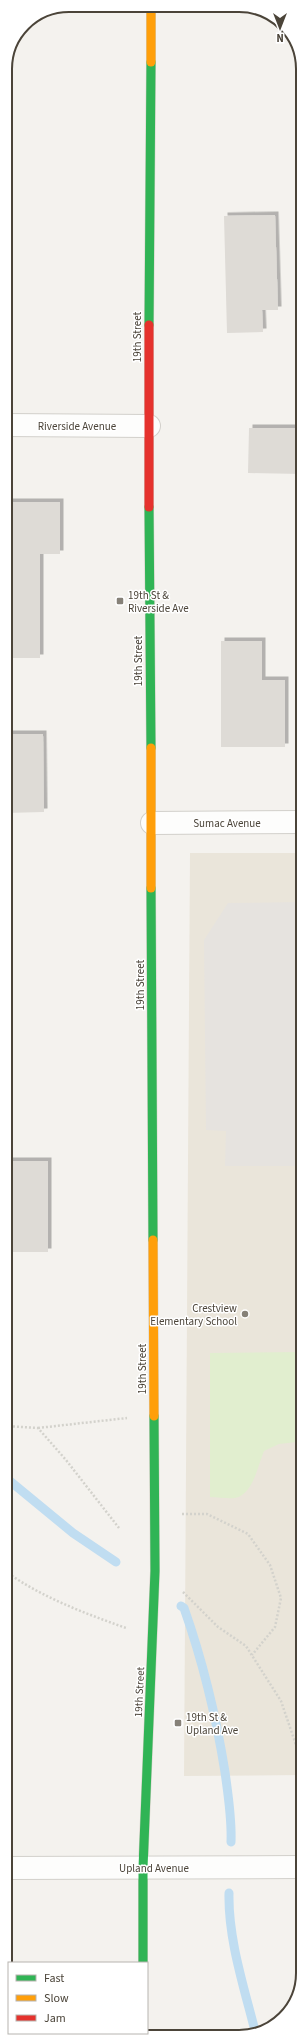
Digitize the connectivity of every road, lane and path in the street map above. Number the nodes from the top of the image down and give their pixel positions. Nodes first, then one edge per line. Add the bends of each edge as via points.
1 (151, 12) edge
2 (12, 425) edge
3 (149, 426) junction
4 (296, 822) edge
5 (152, 824) junction
6 (128, 1418) dead end
7 (12, 1426) edge
8 (38, 1428) junction
9 (177, 1514) dead end
10 (119, 1528) dead end
11 (12, 1575) edge
12 (182, 1592) dead end
13 (154, 1630) junction
14 (252, 1655) junction
15 (296, 1745) edge
16 (296, 1867) edge
17 (12, 1868) edge
18 (143, 1868) junction
19 (143, 1962) edge

1 - 3 street, 19th Street
2 - 3 street, Riverside Avenue
3 - 5 street, 19th Street
4 - 5 street, Sumac Avenue
5 - 13 street, 19th Street
6 - 8 path
7 - 8 path
8 - 10 path
9 - 14 path via 207,1514 248,1534 270,1565 281,1598 275,1627
11 - 13 path via 26,1586 89,1614 129,1629
12 - 14 path via 218,1627 246,1646
13 - 18 street, 19th Street
14 - 15 path via 281,1701
16 - 18 street, Upland Avenue
17 - 18 street, Upland Avenue
18 - 19 street, 19th Street

